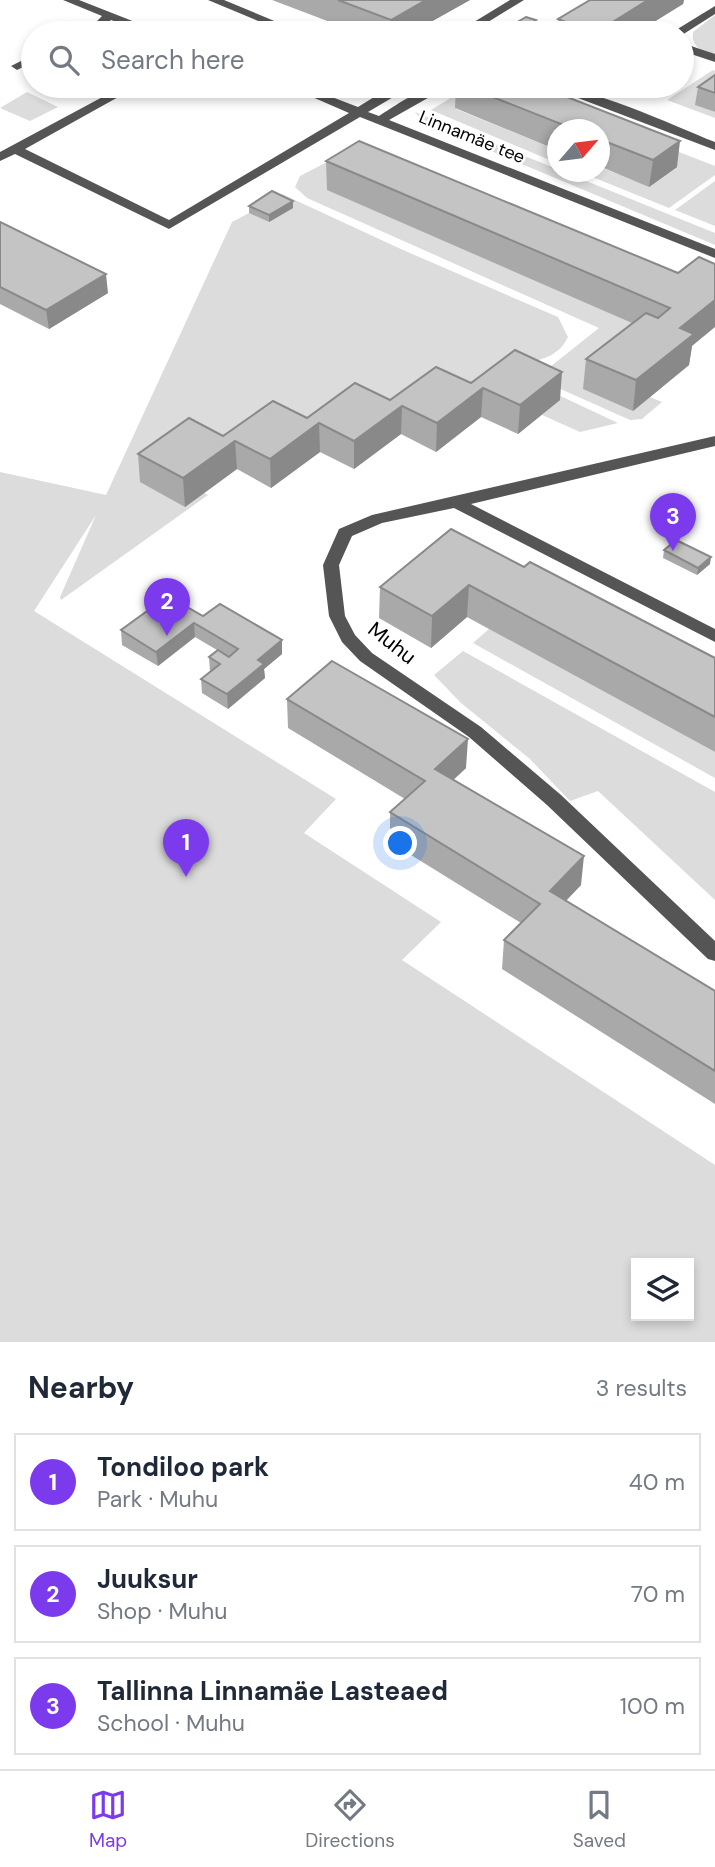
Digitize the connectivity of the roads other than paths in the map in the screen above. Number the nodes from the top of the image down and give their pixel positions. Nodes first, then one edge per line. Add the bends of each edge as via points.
1 (69, 0) edge
2 (214, 0) edge
3 (519, 0) edge
4 (715, 9) edge
5 (109, 15) junction
6 (103, 21) edge
7 (125, 21) edge
8 (267, 21) edge
9 (482, 21) edge
10 (694, 22) edge
11 (694, 51) edge
12 (715, 58) edge
13 (21, 64) edge
14 (17, 66) dead end
15 (110, 98) edge
16 (325, 98) edge
17 (380, 98) edge
18 (417, 98) edge
19 (590, 98) edge
20 (360, 111) junction
21 (382, 119) junction
22 (715, 146) edge
23 (15, 149) junction
24 (0, 157) edge
25 (715, 254) edge
26 (715, 441) edge
27 (456, 503) junction
28 (715, 635) edge
29 (715, 953) edge

1 - 5 street
2 - 8 street
3 - 9 street
4 - 10 street
5 - 6 street
5 - 7 street
11 - 12 street
13 - 14 street
15 - 23 street
16 - 20 street, Linnamäe tee
17 - 20 street
18 - 21 street
19 - 22 street
20 - 21 street, Linnamäe tee
20 - 23 street via 169,225
21 - 25 street, Linnamäe tee
23 - 24 street
26 - 27 street, Muhu
27 - 28 street
27 - 29 street, Muhu via 378,519 345,533 331,565 337,616 348,638 366,657 475,732

